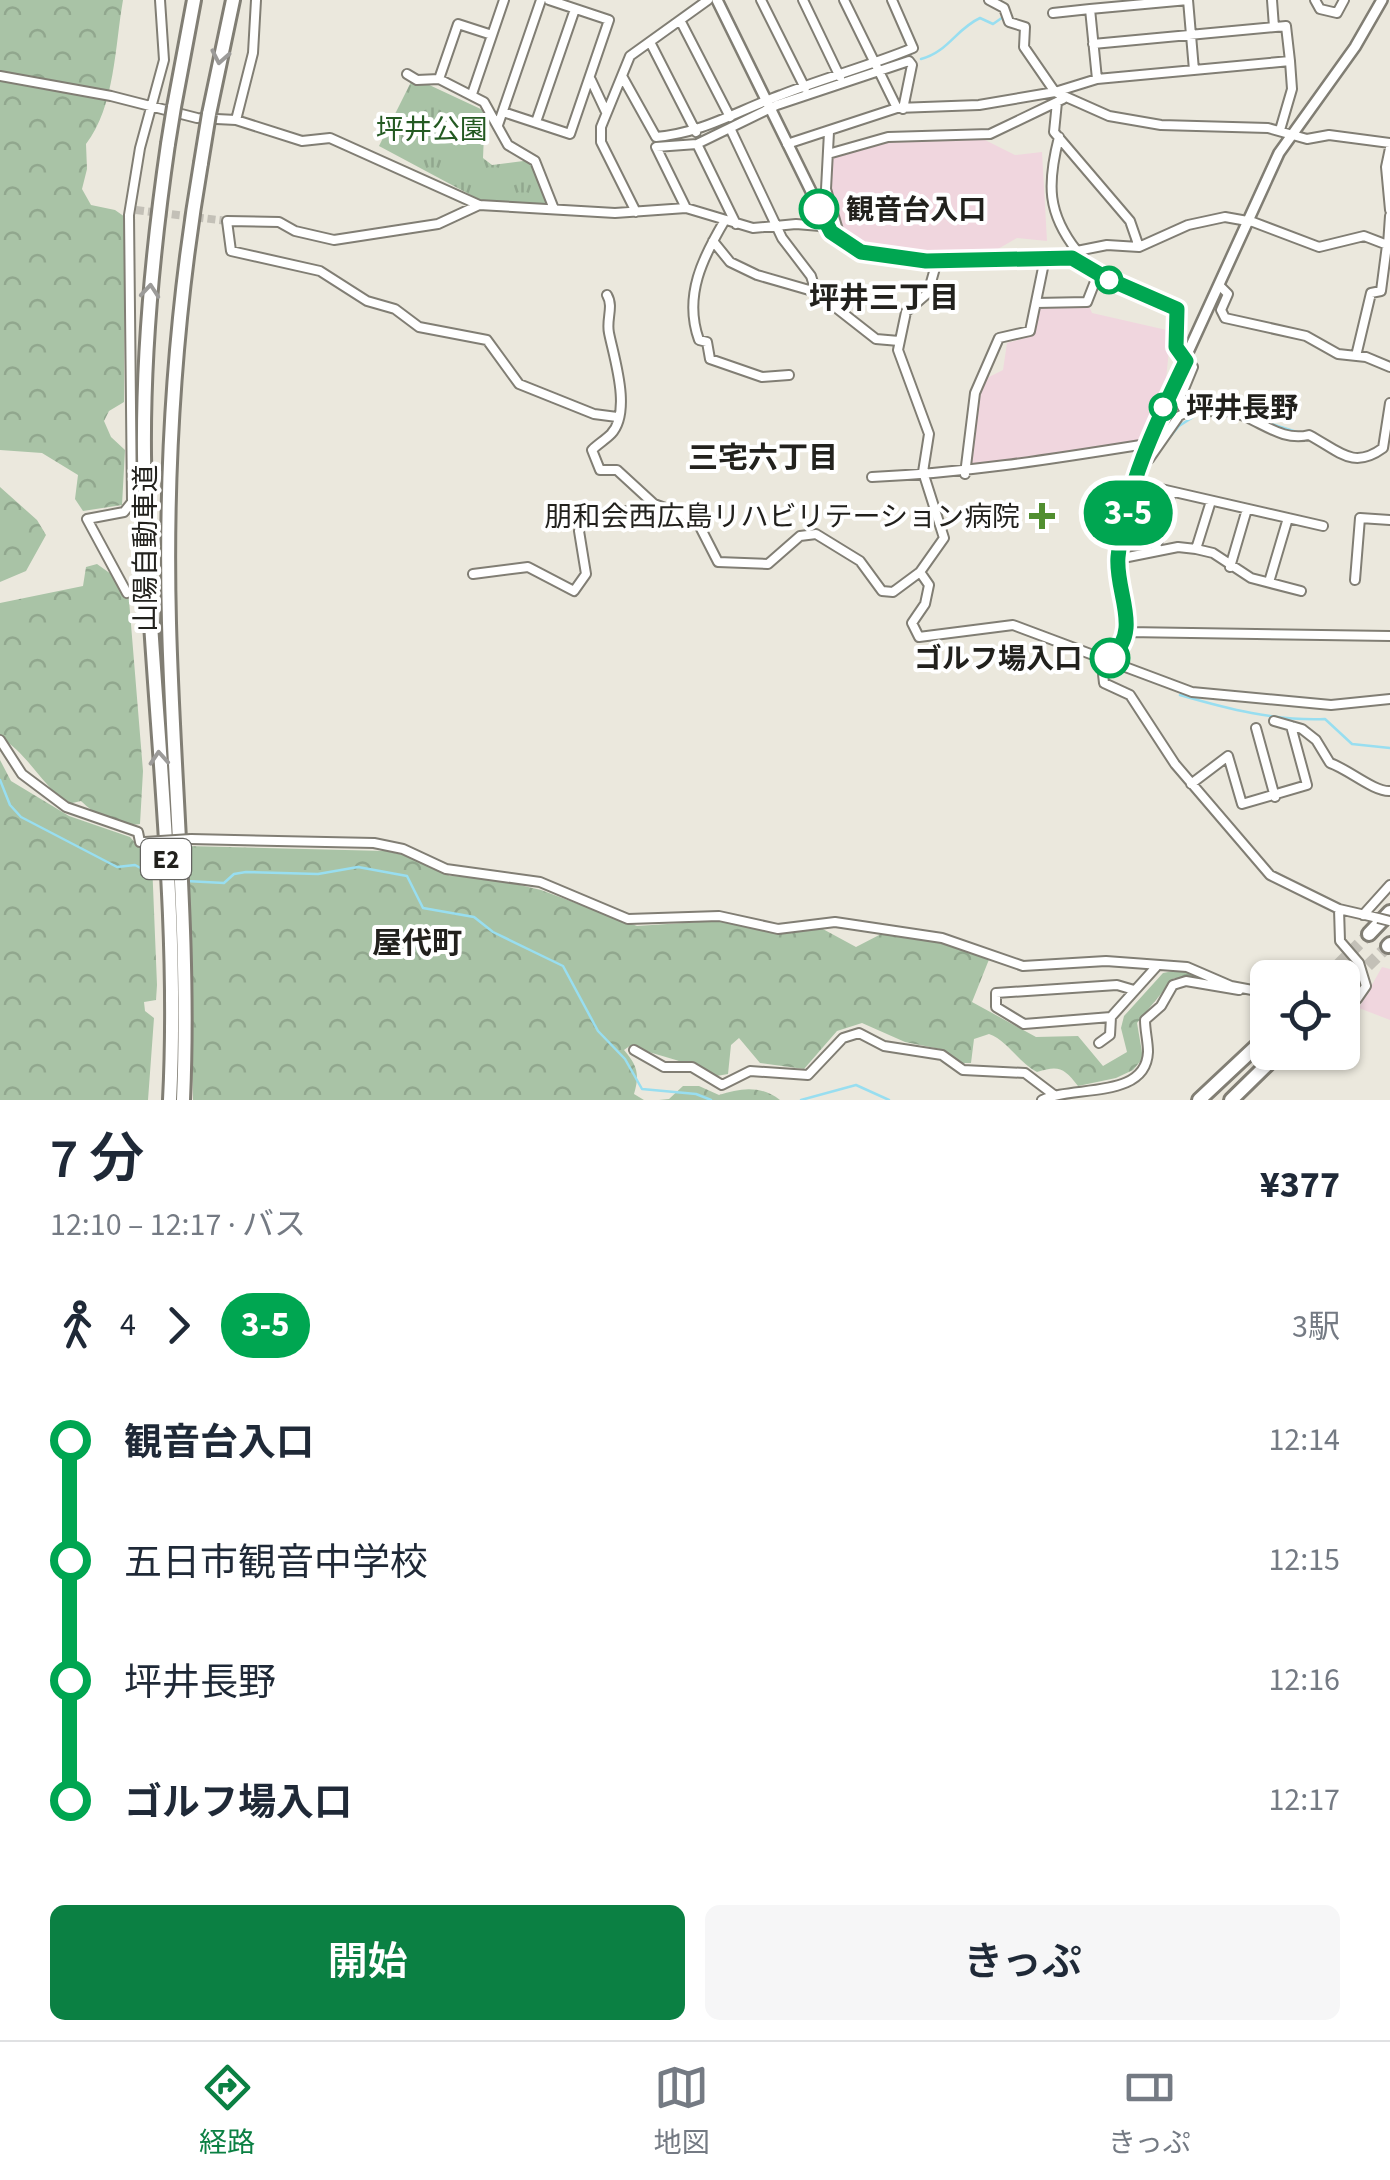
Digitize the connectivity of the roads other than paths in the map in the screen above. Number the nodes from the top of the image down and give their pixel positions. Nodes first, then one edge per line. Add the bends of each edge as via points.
1 (160, 0) edge
2 (194, 0) edge
3 (232, 0) edge
4 (256, 0) edge
5 (504, 0) edge
6 (541, 0) edge
7 (549, 0) edge
8 (708, 0) edge
9 (717, 0) edge
10 (761, 0) edge
11 (802, 0) edge
12 (844, 0) edge
13 (892, 0) edge
14 (989, 0) edge
15 (1272, 0) edge
16 (1315, 0) edge
17 (1344, 0) edge
18 (1382, 0) edge
19 (1090, 8) junction
20 (574, 12) junction
21 (1053, 13) dead end
22 (680, 20) junction
23 (1274, 27) junction
24 (492, 35) junction
25 (1191, 35) junction
26 (650, 42) junction
27 (1093, 44) junction
28 (1290, 62) junction
29 (877, 68) junction
30 (1194, 70) junction
31 (407, 74) dead end
32 (0, 76) edge
33 (622, 76) junction
34 (840, 77) junction
35 (440, 79) junction
36 (590, 79) junction
37 (1097, 79) junction
38 (805, 88) junction
39 (472, 94) junction
40 (1058, 98) junction
41 (768, 105) junction
42 (152, 108) junction
43 (900, 108) junction
44 (503, 112) junction
45 (606, 112) junction
46 (730, 118) junction
47 (236, 120) junction
48 (536, 122) junction
49 (498, 125) junction
50 (730, 128) junction
51 (696, 132) junction
52 (829, 132) junction
53 (1285, 132) junction
54 (1058, 136) junction
55 (697, 144) junction
56 (787, 144) junction
57 (1390, 146) edge
58 (828, 154) junction
59 (479, 205) junction
60 (686, 208) junction
61 (554, 209) junction
62 (636, 212) junction
63 (1390, 213) edge
64 (725, 220) junction
65 (1248, 220) junction
66 (736, 224) junction
67 (778, 227) junction
68 (831, 232) junction
69 (713, 241) junction
70 (842, 241) junction
71 (1388, 246) edge
72 (1139, 247) junction
73 (1074, 255) junction
74 (1045, 258) junction
75 (937, 261) junction
76 (1098, 274) junction
77 (1220, 285) junction
78 (816, 292) junction
79 (608, 296) dead end
80 (1036, 303) junction
81 (899, 340) junction
82 (1356, 356) junction
83 (1186, 361) junction
84 (1390, 367) edge
85 (788, 375) dead end
86 (1390, 403) edge
87 (1185, 412) junction
88 (617, 417) junction
89 (1146, 444) junction
90 (1142, 458) junction
91 (923, 474) junction
92 (965, 474) junction
93 (872, 477) dead end
94 (1136, 483) junction
95 (1170, 492) junction
96 (1211, 501) junction
97 (1361, 504) dead end
98 (660, 507) junction
99 (1247, 509) junction
100 (1288, 518) junction
101 (1360, 518) junction
102 (1390, 520) edge
103 (1323, 526) dead end
104 (1196, 549) junction
105 (1156, 551) junction
106 (1118, 559) junction
107 (1230, 568) junction
108 (920, 572) junction
109 (473, 574) dead end
110 (1355, 580) dead end
111 (1269, 582) junction
112 (1301, 590) dead end
113 (127, 594) dead end
114 (1127, 632) junction
115 (1390, 636) edge
116 (1108, 660) junction
117 (1390, 698) edge
118 (1274, 720) dead end
119 (1291, 726) junction
120 (1256, 728) dead end
121 (0, 740) edge
122 (1192, 784) junction
123 (1390, 790) edge
124 (1275, 797) junction
125 (1390, 885) edge
126 (1339, 909) junction
127 (1363, 915) junction
128 (1384, 915) edge
129 (1390, 921) edge
130 (1369, 934) tunnel mouth
131 (1357, 960) edge
132 (1360, 963) edge
133 (1156, 967) junction
134 (1243, 989) junction
135 (1134, 990) junction
136 (1250, 990) edge
137 (1360, 995) edge
138 (1111, 1017) junction
139 (1099, 1043) dead end
140 (634, 1050) dead end
141 (1250, 1052) edge
142 (1262, 1070) edge
143 (1054, 1095) junction
144 (170, 1100) edge
145 (182, 1100) edge
146 (1042, 1100) edge
147 (1199, 1100) edge
148 (1231, 1100) edge

1 - 42 street via 164,60
144 -> 2 highway, 山陽自動車道 / E2, bridge via 171,952 146,528 148,317 168,144
3 -> 145 highway, 山陽自動車道 / E2, bridge via 200,163 174,374 168,542
4 - 47 street via 253,53
5 - 24 street
6 - 44 street
7 - 20 street
8 - 22 street
9 - 41 street
10 - 38 street
11 - 34 street
12 - 29 street
13 - 29 street via 913,48
14 - 40 street via 1025,27 1024,47
15 - 23 street
16 - 17 street via 1320,9 1337,13
18 - 53 street via 1355,46
19 - 21 street
19 - 25 street via 1188,0
19 - 27 street
20 - 36 street via 609,20
20 - 48 street
22 - 26 street
22 - 46 street
23 - 25 street
23 - 28 street via 1286,26
24 - 35 street via 458,24
24 - 39 street
25 - 27 street
25 - 30 street
26 - 33 street via 630,56
26 - 51 street
27 - 37 street
28 - 30 street
28 - 53 street
29 - 34 street
29 - 41 street
29 - 43 street
29 - 43 street via 912,65
30 - 37 street
31 - 35 street
32 - 42 street
33 - 45 street
33 - 51 street via 656,137
34 - 38 street
35 - 39 street
36 - 45 street
36 - 48 street via 570,134
37 - 40 street
38 - 41 street
39 - 49 street
40 - 43 street
40 - 53 street via 1145,124
40 - 54 street
40 - 58 street via 990,134 886,138
41 - 46 street
41 - 50 street
41 - 56 street
42 - 47 street
42 - 113 street via 134,210 132,502 124,512 87,519
43 - 52 street
44 - 48 street
44 - 49 street
45 - 62 street via 601,142
46 - 51 street
47 - 59 street via 302,141 330,138
49 - 61 street via 508,145 535,161
50 - 55 street
50 - 67 street
52 - 56 street
52 - 58 street
53 - 57 street
53 - 65 street
54 - 72 street via 1130,221
54 - 73 street via 1050,197
55 - 60 street via 656,147
55 - 66 street
56 - 68 street
57 - 63 street
58 - 70 street via 828,196
59 - 61 street
59 - 88 street via 438,224 334,240 279,222 227,221 231,251 320,271 419,326 487,340 519,384
60 - 62 street
60 - 64 street
61 - 62 street
63 - 71 street
64 - 66 street
64 - 69 street
65 - 71 street via 1318,248 1364,236
65 - 72 street via 1224,216
65 - 77 street
66 - 67 street
67 - 68 street
67 - 78 street
68 - 70 street
69 - 78 street via 746,270
69 - 85 street via 696,283 699,340 707,342 710,359 762,377
70 - 75 street via 869,254
71 - 82 street via 1382,291 1371,293
72 - 73 street via 1110,245
73 - 74 street
73 - 76 street
74 - 75 street
74 - 80 street
75 - 81 street via 928,292 906,312
76 - 80 street via 1086,302
76 - 83 street via 1175,307 1176,347
77 - 82 street via 1228,292 1224,318 1306,336
77 - 83 street
78 - 81 street via 876,339
79 - 88 street via 620,386
80 - 92 street via 1030,331 999,338 975,393
81 - 91 street via 908,386 929,434
82 - 84 street
83 - 87 street via 1193,367 1178,401
83 - 89 street
86 - 87 street via 1383,448 1366,460 1228,412
87 - 90 street via 1150,459
88 - 98 street via 614,430 592,450 595,466 619,472
89 - 90 street
89 - 92 street
90 - 94 street
91 - 92 street
91 - 93 street
91 - 108 street via 944,538
94 - 95 street
94 - 106 street
95 - 96 street
95 - 105 street
96 - 99 street
96 - 104 street
97 - 101 street
98 - 108 street via 700,523 722,564 768,564 811,533 860,561 882,591 893,592
98 - 109 street via 600,514 582,523 586,574 574,591 528,567
99 - 100 street
99 - 107 street
100 - 103 street
100 - 111 street
101 - 102 street
101 - 110 street
104 - 105 street
104 - 107 street via 1213,552
105 - 106 street
106 - 114 street
107 - 111 street
108 - 116 street via 929,585 926,604 912,622 919,637 1014,625
111 - 112 street
114 - 115 street
114 - 116 street
116 - 117 street via 1220,696 1330,705
116 - 122 street via 1101,671 1104,683 1133,698
118 - 119 street
119 - 123 street via 1316,740 1328,762
119 - 124 street via 1306,785
120 - 124 street
121 - 133 street, bridge via 16,769 66,807 138,832 140,842 392,846 446,869 540,882 628,919 719,916 778,929 835,922 942,938 1023,966 1106,961
122 - 124 street via 1228,756 1242,804
122 - 126 street via 1270,875
125 - 127 street
126 - 127 street
126 - 131 street via 1340,940
127 - 128 street
128 - 129 street, bridge
128 - 130 highway
132 - 137 street via 1366,986
133 - 134 street via 1196,969
133 - 135 street
134 - 136 street
134 - 143 street via 1173,984 1144,1020 1148,1054 1135,1077
135 - 138 street
135 - 138 street via 1117,985 996,993 996,1007 1024,1024
138 - 139 street via 1110,1035
140 - 143 street via 664,1066 692,1067 722,1085 750,1071 808,1075 843,1038 858,1033 884,1046 942,1054 963,1070 1025,1072
141 - 147 highway
142 - 148 highway
143 - 146 street

